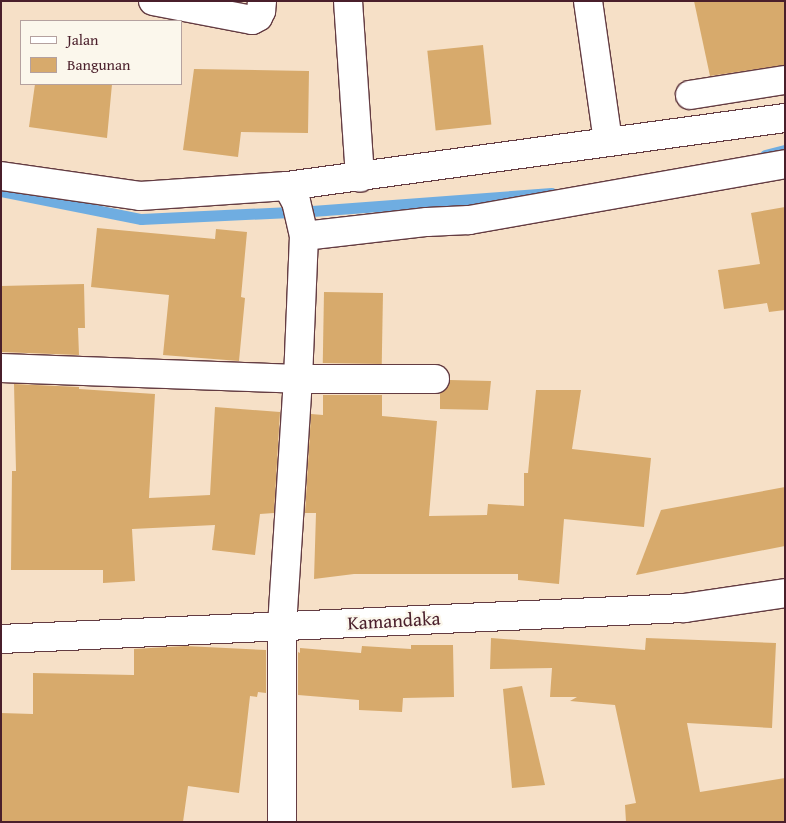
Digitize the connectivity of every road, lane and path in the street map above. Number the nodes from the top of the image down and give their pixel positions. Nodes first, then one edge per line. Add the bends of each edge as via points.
1 (154, 1) edge
2 (262, 1) edge
3 (348, 1) edge
4 (588, 1) edge
5 (785, 80) edge
6 (690, 96) dead end
7 (785, 118) edge
8 (608, 142) junction
9 (785, 164) edge
10 (1, 176) edge
11 (360, 178) junction
12 (297, 212) junction
13 (1, 368) edge
14 (298, 379) junction
15 (435, 380) dead end
16 (785, 593) edge
17 (282, 626) junction
18 (1, 639) edge
19 (282, 822) edge

1 - 2 street via 252,20 261,12
3 - 11 street
4 - 8 street
5 - 6 street
7 - 8 street
8 - 11 street
9 - 12 street via 469,220 427,222
10 - 12 street via 140,196
11 - 12 street
12 - 14 street
13 - 14 street
14 - 15 street
14 - 17 street
16 - 17 street, Kamandaka via 684,608
17 - 18 street, Kamandaka
17 - 19 street

